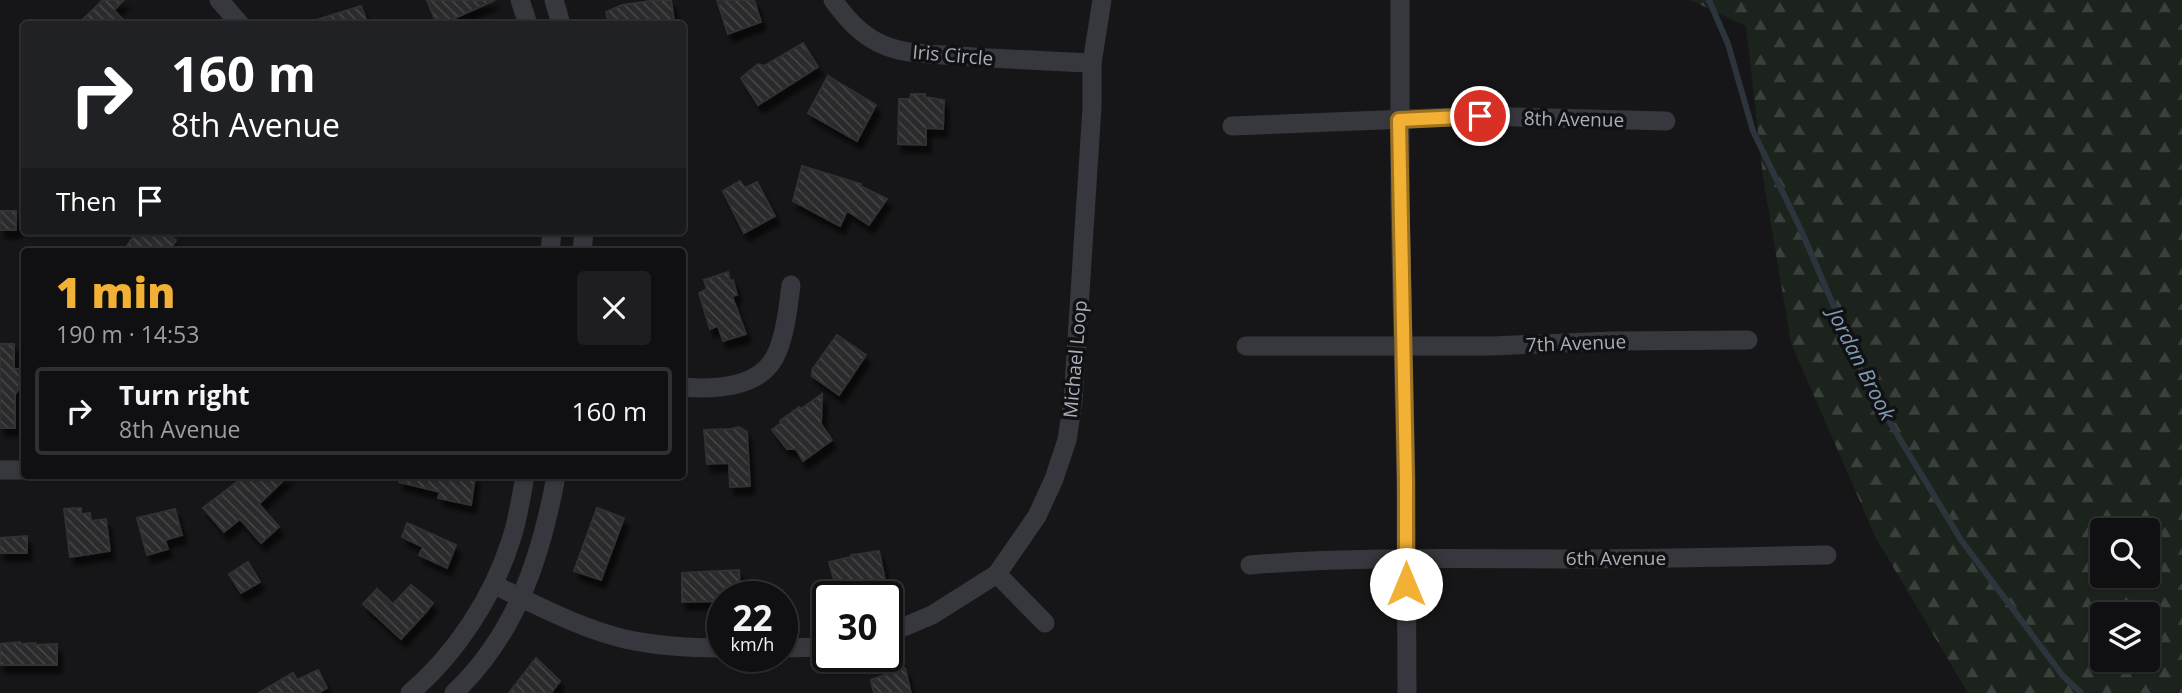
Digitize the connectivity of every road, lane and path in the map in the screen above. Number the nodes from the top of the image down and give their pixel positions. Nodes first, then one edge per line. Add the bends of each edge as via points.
1 (219, 0) edge
2 (520, 0) edge
3 (554, 0) edge
4 (833, 0) edge
5 (1102, 0) edge
6 (1400, 0) edge
7 (237, 21) edge
8 (527, 21) edge
9 (560, 21) edge
10 (1092, 63) junction
11 (1399, 120) junction
12 (1665, 121) dead end
13 (1232, 126) dead end
14 (791, 285) dead end
15 (1748, 340) dead end
16 (1246, 346) dead end
17 (1405, 346) junction
18 (686, 387) edge
19 (0, 470) edge
20 (21, 470) edge
21 (524, 479) edge
22 (555, 479) edge
23 (1827, 555) dead end
24 (1406, 558) junction
25 (1250, 565) dead end
26 (997, 574) junction
27 (494, 585) junction
28 (522, 598) junction
29 (1045, 623) dead end
30 (903, 627) edge
31 (707, 647) edge
32 (410, 693) edge
33 (454, 693) edge
34 (1407, 693) edge

1 - 7 street
2 - 8 street
3 - 9 street
4 - 10 street, Iris Circle via 862,34 904,51
5 - 10 street, Michael Loop
6 - 11 street
10 - 26 street, Michael Loop via 1075,374 1067,440 1037,516
11 - 12 street, 8th Avenue via 1480,116
11 - 13 street, 8th Avenue
11 - 17 street
14 - 18 street via 777,354 765,370 747,382 726,387
15 - 17 street, 7th Avenue
16 - 17 street, 7th Avenue
17 - 24 street
19 - 20 street
21 - 27 street via 512,537
22 - 28 street via 547,526
23 - 24 street, 6th Avenue
24 - 25 street, 6th Avenue
24 - 34 street
26 - 29 street
26 - 30 street, Michael Loop via 932,615
27 - 28 street
27 - 32 street via 443,659
28 - 31 street via 623,638
28 - 33 street via 488,654

